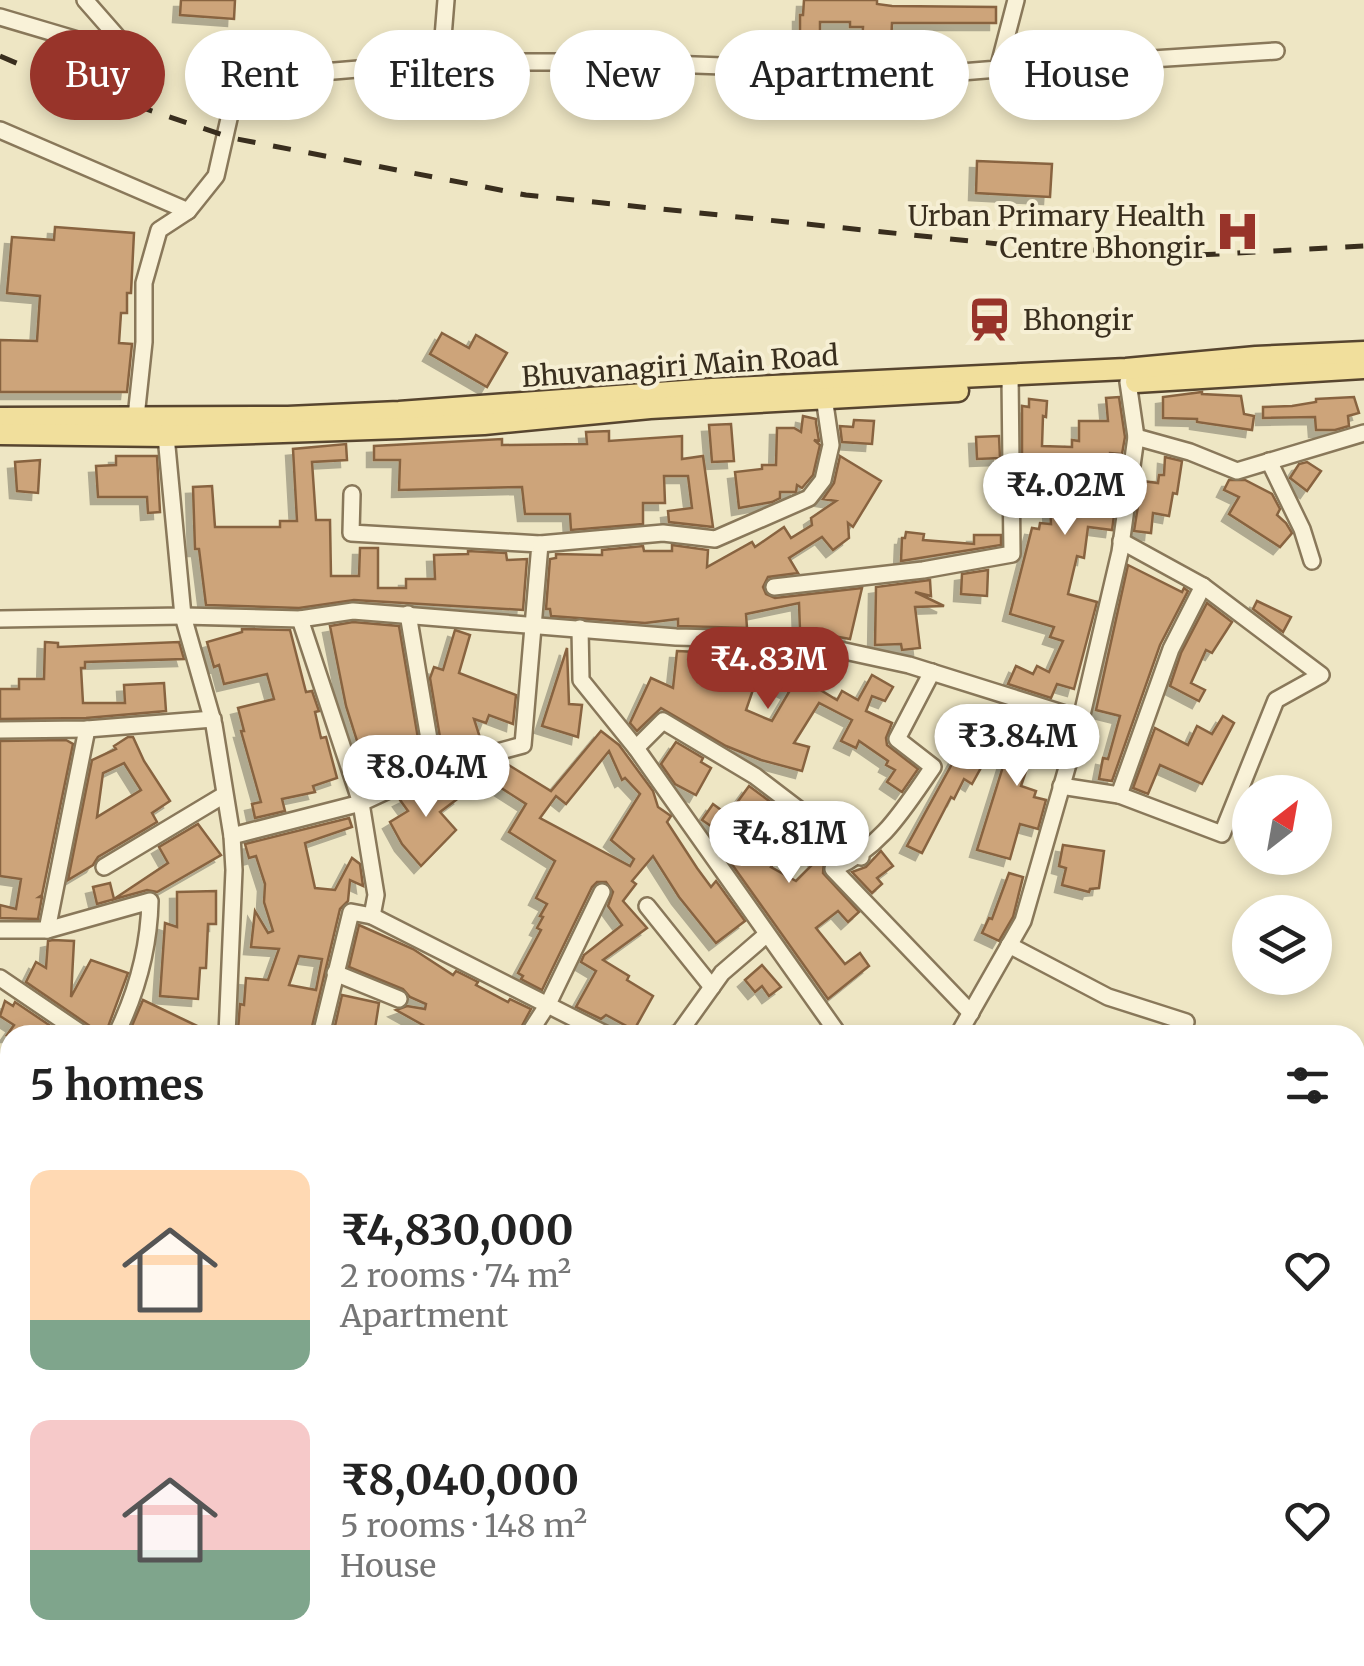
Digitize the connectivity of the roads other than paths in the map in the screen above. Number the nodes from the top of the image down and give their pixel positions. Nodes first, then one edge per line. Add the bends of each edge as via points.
1 (85, 0) edge
2 (446, 0) edge
3 (1016, 0) edge
4 (0, 17) edge
5 (443, 30) edge
6 (1008, 30) edge
7 (1276, 52) dead end
8 (1164, 59) edge
9 (530, 62) edge
10 (354, 69) edge
11 (989, 70) edge
12 (0, 130) edge
13 (188, 210) junction
14 (1364, 352) edge
15 (1364, 368) edge
16 (1010, 382) junction
17 (1128, 382) junction
18 (824, 397) junction
19 (136, 417) junction
20 (0, 418) edge
21 (0, 434) edge
22 (1364, 434) edge
23 (166, 436) junction
24 (1136, 438) junction
25 (1268, 461) junction
26 (352, 494) dead end
27 (1122, 541) junction
28 (540, 544) junction
29 (1312, 562) dead end
30 (1202, 586) junction
31 (774, 587) dead end
32 (408, 614) junction
33 (183, 616) junction
34 (0, 619) edge
35 (300, 619) junction
36 (534, 624) junction
37 (580, 628) junction
38 (932, 672) junction
39 (213, 719) junction
40 (1081, 720) junction
41 (87, 729) junction
42 (0, 730) edge
43 (636, 748) junction
44 (434, 769) junction
45 (1061, 786) junction
46 (224, 795) junction
47 (1119, 795) junction
48 (361, 803) junction
49 (232, 836) junction
50 (860, 857) junction
51 (104, 867) dead end
52 (602, 892) dead end
53 (647, 906) dead end
54 (372, 916) junction
55 (0, 930) edge
56 (46, 930) junction
57 (766, 935) junction
58 (1009, 946) junction
59 (335, 973) junction
60 (0, 978) edge
61 (712, 987) junction
62 (399, 1000) dead end
63 (548, 1004) junction
64 (970, 1013) junction
65 (1186, 1022) dead end
66 (69, 1025) edge
67 (121, 1025) edge
68 (227, 1025) edge
69 (323, 1025) edge
70 (534, 1025) edge
71 (588, 1025) edge
72 (685, 1025) edge
73 (832, 1025) edge
74 (963, 1025) edge

1 - 4 street via 135,58
2 - 5 street
3 - 6 street
7 - 8 street
9 - 11 street via 937,74
10 - 13 street via 238,79 216,176
12 - 13 street
13 - 19 street via 159,230 144,283
14 - 16 main road, Bhuvanagiri Main Road
15 - 17 main road, Bhuvanagiri Main Road
16 - 17 main road, Bhuvanagiri Main Road
16 - 18 main road, Bhuvanagiri Main Road
16 - 19 main road, Bhuvanagiri Main Road via 712,388 398,412
16 - 31 street via 1012,554
17 - 24 street
18 - 23 main road, Bhuvanagiri Main Road via 484,424
18 - 28 street via 831,446 823,480 809,498 715,538 663,533
19 - 20 main road, Bhuvanagiri Main Road
21 - 23 main road, Bhuvanagiri Main Road
22 - 25 street
23 - 33 street
24 - 25 street via 1237,471
24 - 27 street
25 - 29 street
26 - 28 street via 351,534
27 - 30 street
27 - 40 street
28 - 36 street
30 - 47 street via 1171,649
30 - 47 street via 1321,675 1276,700 1222,834
32 - 35 street
32 - 36 street
32 - 44 street
33 - 34 street
33 - 35 street
33 - 39 street
35 - 48 street
36 - 37 street
36 - 44 street via 523,745
37 - 38 street via 794,640
37 - 43 street via 581,680
38 - 40 street
38 - 50 street via 897,738 934,767
39 - 41 street
39 - 46 street
40 - 45 street
41 - 42 street
41 - 56 street
43 - 50 street via 663,721 756,776
43 - 57 street
44 - 48 street
45 - 47 street
45 - 58 street via 1023,921
46 - 49 street
46 - 51 street
48 - 49 street
48 - 54 street via 376,895
49 - 68 street
50 - 64 street via 833,870
52 - 63 street
53 - 61 street
54 - 59 street via 351,912
54 - 63 street
55 - 56 street
56 - 67 street via 150,900 136,993
57 - 61 street
57 - 73 street
58 - 64 street
58 - 65 street via 1108,997
59 - 62 street
59 - 69 street
60 - 66 street
61 - 72 street
63 - 70 street
63 - 71 street
64 - 74 street

